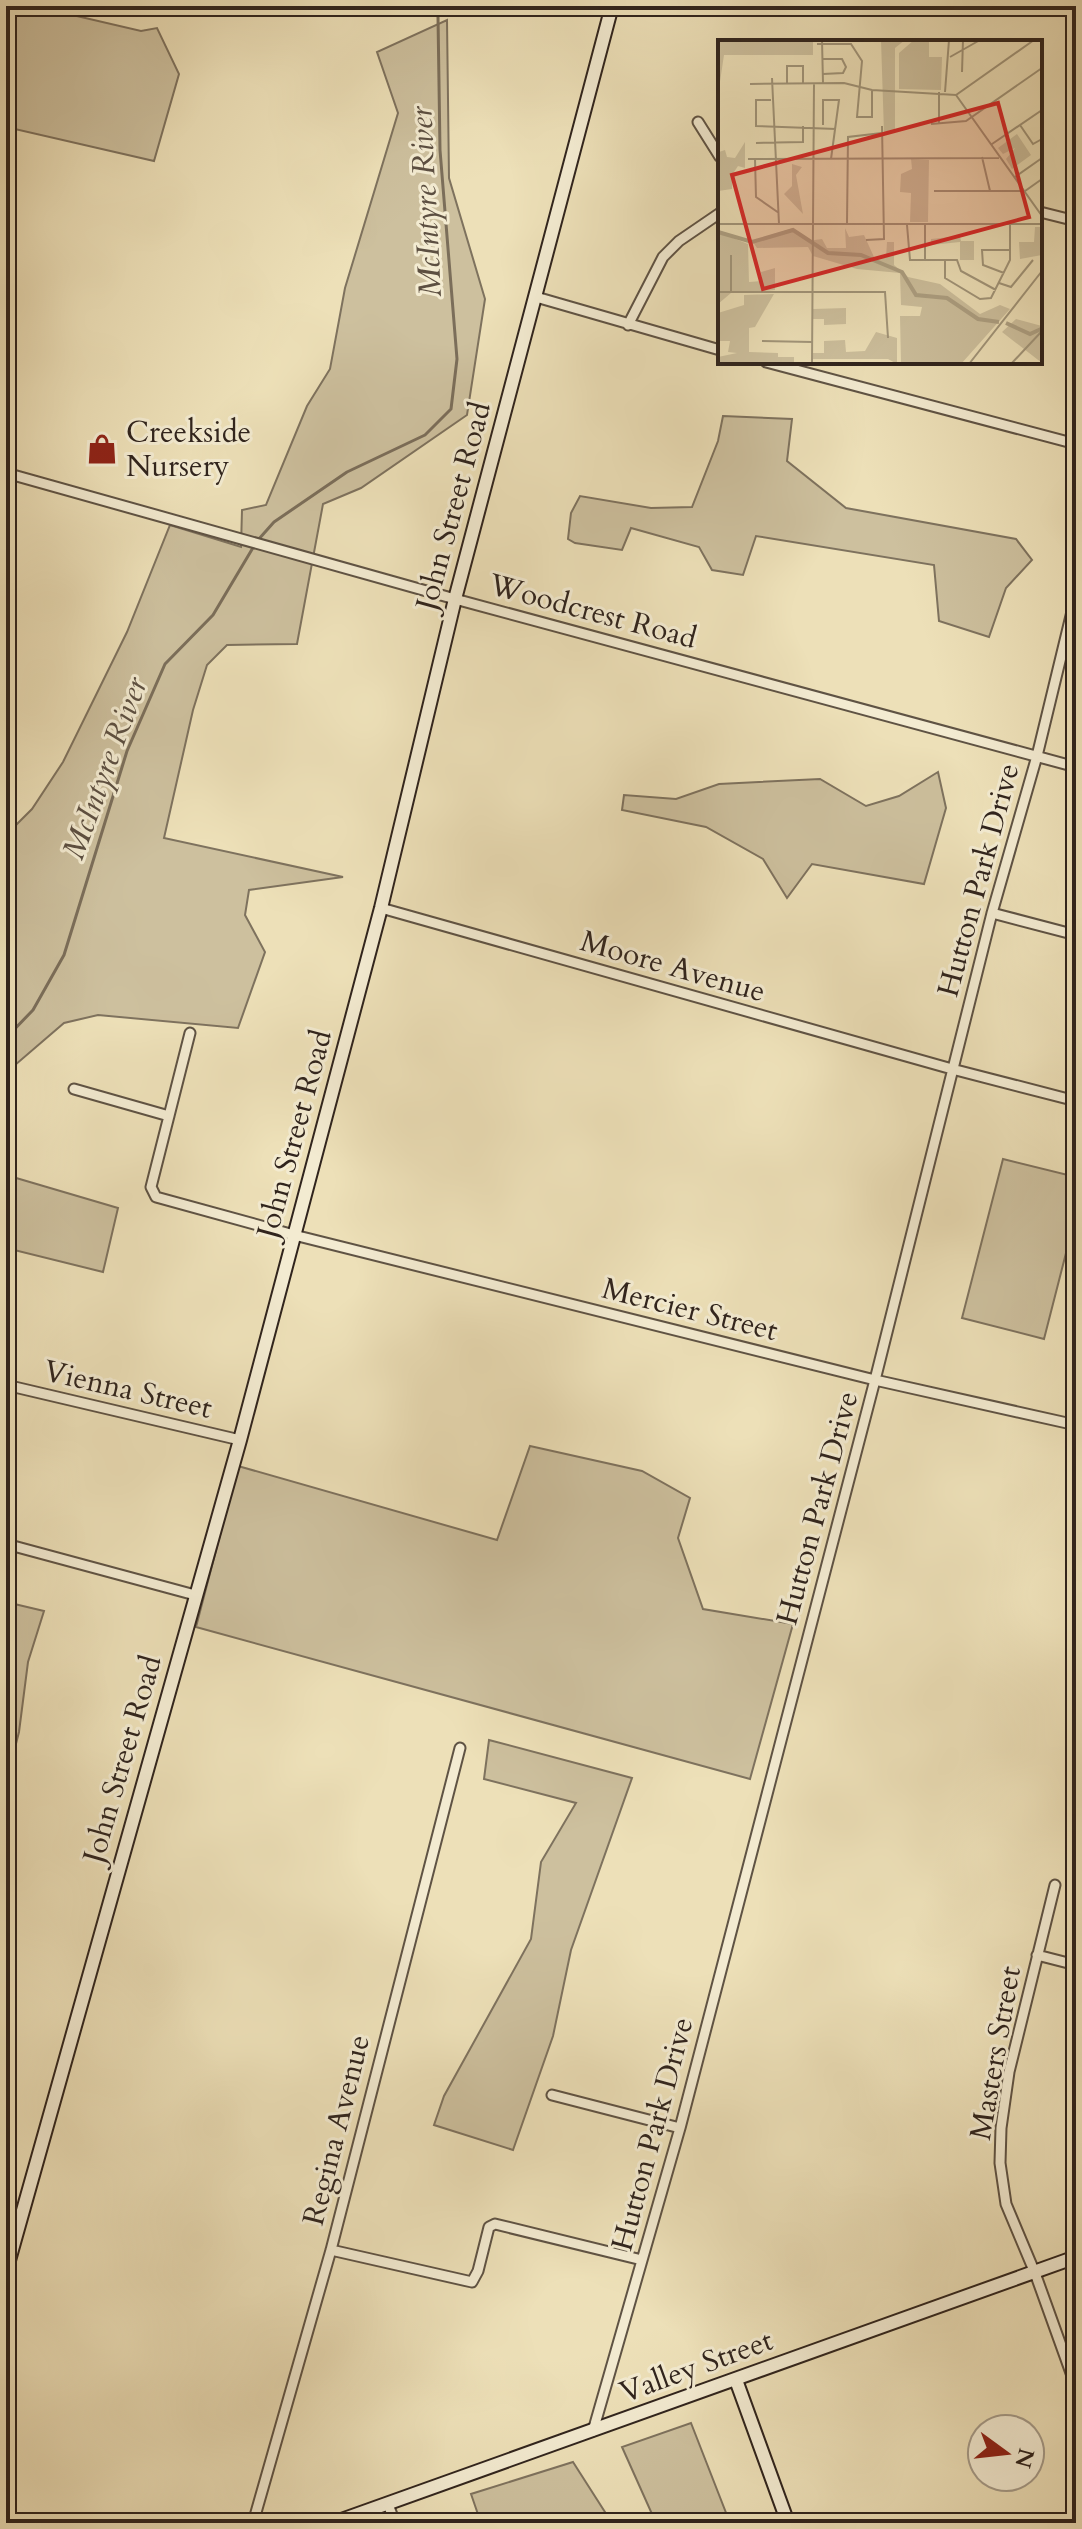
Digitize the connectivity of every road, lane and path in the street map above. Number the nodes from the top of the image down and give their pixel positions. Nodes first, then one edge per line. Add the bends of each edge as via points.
1 (612, 6) edge
2 (698, 122) dead end
3 (718, 154) edge
4 (1042, 212) edge
5 (718, 214) edge
6 (1076, 221) edge
7 (536, 297) junction
8 (628, 325) junction
9 (718, 349) edge
10 (774, 364) edge
11 (1076, 444) edge
12 (6, 473) edge
13 (1076, 595) edge
14 (455, 599) junction
15 (1037, 756) junction
16 (1076, 767) edge
17 (381, 908) junction
18 (992, 913) junction
19 (1076, 935) edge
20 (190, 1033) dead end
21 (952, 1069) junction
22 (74, 1089) dead end
23 (1076, 1101) edge
24 (169, 1116) junction
25 (294, 1235) junction
26 (875, 1380) junction
27 (6, 1385) edge
28 (1076, 1425) edge
29 (240, 1440) junction
30 (6, 1544) edge
31 (195, 1595) junction
32 (460, 1748) dead end
33 (1055, 1885) dead end
34 (1037, 1955) junction
35 (1076, 1965) edge
36 (552, 2095) dead end
37 (680, 2128) junction
38 (331, 2250) junction
39 (1076, 2257) edge
40 (642, 2260) junction
41 (6, 2271) edge
42 (1035, 2273) junction
43 (736, 2380) junction
44 (1076, 2387) edge
45 (593, 2431) junction
46 (388, 2504) junction
47 (253, 2523) edge
48 (333, 2523) edge
49 (395, 2523) edge
50 (788, 2523) edge

1 - 7 main road, John Street Road
2 - 3 street
4 - 6 street
5 - 8 street via 663,257
7 - 8 street
7 - 14 main road, John Street Road
8 - 9 street
10 - 11 street
12 - 14 street, Woodcrest Road
13 - 15 street, Hutton Park Drive
14 - 15 street, Woodcrest Road
14 - 17 main road, John Street Road
15 - 16 street, Woodcrest Road
15 - 18 street, Hutton Park Drive
17 - 21 street, Moore Avenue
17 - 25 main road, John Street Road
18 - 19 street
18 - 21 street, Hutton Park Drive
20 - 24 street, Mercier Street
21 - 23 street, Moore Avenue
21 - 26 street, Hutton Park Drive
22 - 24 street
24 - 25 street, Mercier Street via 151,1187 156,1197
25 - 26 street, Mercier Street
25 - 29 main road, John Street Road
26 - 28 street, Mercier Street
26 - 37 street, Hutton Park Drive
27 - 29 street, Vienna Street
29 - 31 main road, John Street Road
30 - 31 street
31 - 41 main road, John Street Road
32 - 38 street, Regina Avenue
33 - 34 street, Masters Street
34 - 35 street
34 - 42 street, Masters Street via 1009,2072 1000,2163 1006,2204
36 - 37 street
37 - 40 street, Hutton Park Drive
38 - 40 street via 472,2282 489,2227 495,2224
38 - 47 street, Regina Avenue
39 - 42 main road, Valley Street
40 - 45 street, Hutton Park Drive
42 - 43 main road, Valley Street
42 - 44 street, Masters Street
43 - 45 main road, Valley Street
43 - 50 main road
45 - 46 main road, Valley Street
46 - 48 main road, Valley Street
46 - 49 street

